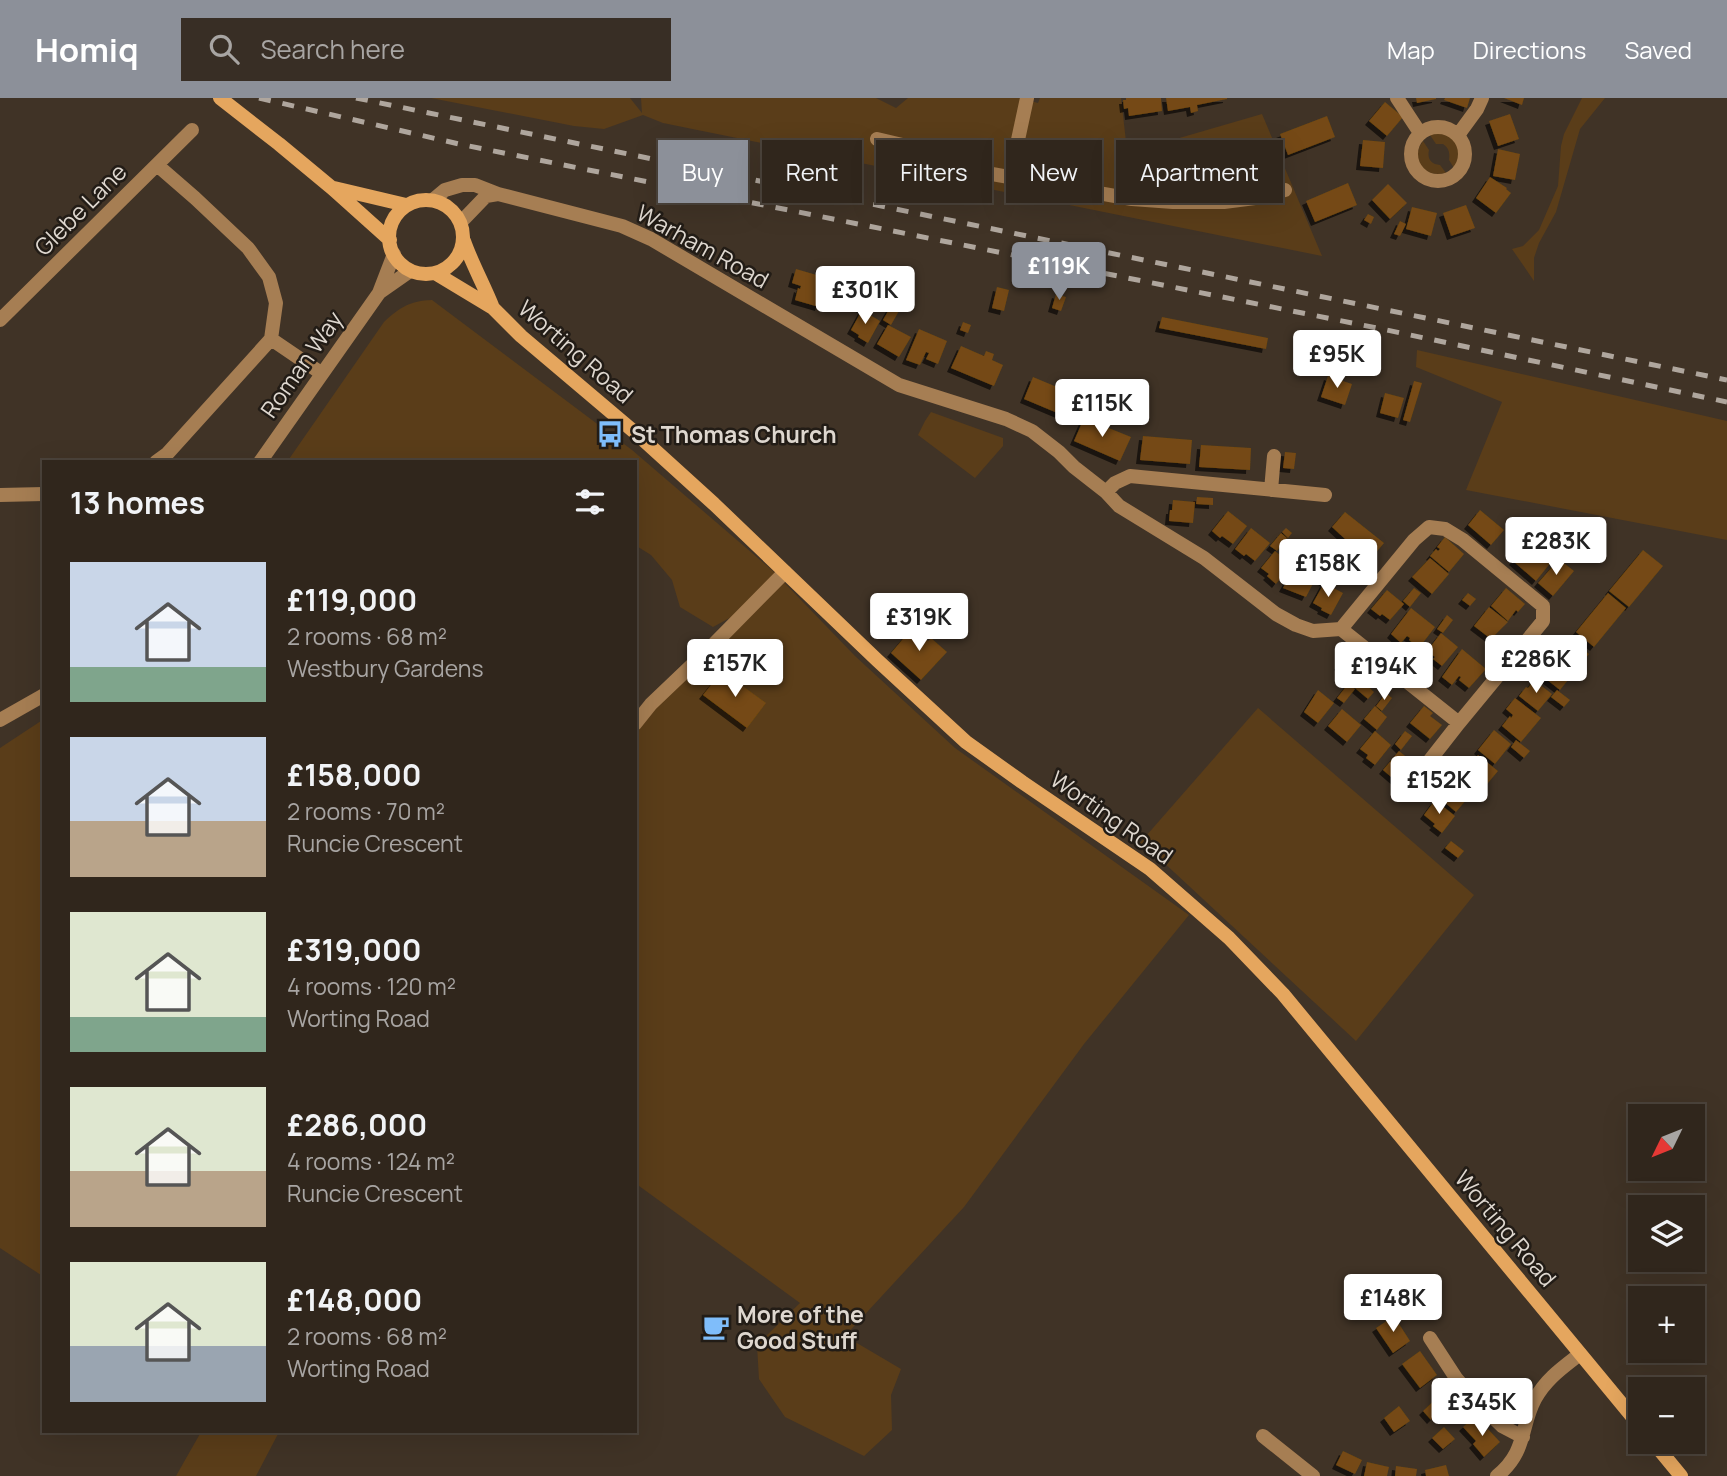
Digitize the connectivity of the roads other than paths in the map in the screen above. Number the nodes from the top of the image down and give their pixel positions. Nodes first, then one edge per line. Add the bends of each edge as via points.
1 (220, 98) edge
2 (1027, 98) edge
3 (1397, 98) edge
4 (1482, 98) edge
5 (192, 130) dead end
6 (1420, 133) junction
7 (1458, 135) junction
8 (877, 139) dead end
9 (1018, 140) edge
10 (157, 165) junction
11 (1006, 176) edge
12 (332, 188) junction
13 (1285, 190) dead end
14 (498, 194) junction
15 (1102, 194) edge
16 (433, 201) junction
17 (406, 205) junction
18 (461, 222) junction
19 (464, 241) junction
20 (392, 247) junction
21 (410, 271) junction
22 (435, 273) junction
23 (379, 293) junction
24 (493, 307) junction
25 (0, 320) edge
26 (271, 339) junction
27 (321, 373) junction
28 (1274, 456) dead end
29 (159, 460) edge
30 (261, 460) edge
31 (1272, 490) junction
32 (1106, 492) junction
33 (42, 494) edge
34 (0, 495) edge
35 (1325, 495) dead end
36 (785, 572) junction
37 (1341, 629) junction
38 (42, 696) edge
39 (0, 720) edge
40 (637, 722) edge
41 (1460, 723) junction
42 (1412, 783) dead end
43 (1430, 1338) dead end
44 (1580, 1354) junction
45 (1628, 1412) edge
46 (1263, 1436) dead end
47 (1523, 1437) junction
48 (1663, 1454) edge
49 (1309, 1475) edge
50 (1497, 1476) edge
51 (1681, 1476) edge

1 - 12 main road
2 - 9 street
3 - 6 street
4 - 7 street
5 - 10 street, Glebe Lane
6 - 7 street via 1440,126
6 - 7 street via 1412,146 1412,162 1421,175 1436,181 1454,177 1464,164 1465,149
8 - 11 street
10 - 25 street, Glebe Lane
10 - 26 street via 248,248 269,277 276,303
12 - 17 main road
12 - 20 main road
13 - 15 street via 1240,201 1163,201
14 - 16 street, Warham Road via 462,185 445,190
14 - 18 street via 486,196
14 - 32 street, Warham Road via 622,226 651,239 899,386 1032,431
16 - 17 main road
16 - 18 main road via 445,204
17 - 20 main road via 392,221
18 - 19 main road
19 - 22 main road via 450,266
19 - 24 main road, Worting Road
20 - 21 main road via 397,260
20 - 23 street, Roman Way
21 - 22 main road
21 - 23 street, Roman Way
22 - 24 main road, Worting Road
23 - 27 street, Roman Way
24 - 36 main road, Worting Road
26 - 27 street
26 - 29 street
27 - 30 street, Roman Way
28 - 31 street
31 - 32 street via 1130,476
31 - 35 street
32 - 37 street, Warham Road via 1119,506 1204,558 1276,614 1313,631
33 - 34 street
36 - 40 street
36 - 44 main road, Worting Road via 966,741 1150,869 1228,938 1283,994
37 - 41 street
37 - 41 street via 1414,540 1430,527 1445,529 1463,540 1543,606 1543,621
38 - 39 street
41 - 42 street
43 - 47 street via 1476,1401 1502,1426
44 - 45 main road, Worting Road
44 - 47 street via 1545,1382
46 - 49 street
47 - 50 street via 1518,1452
48 - 51 main road

